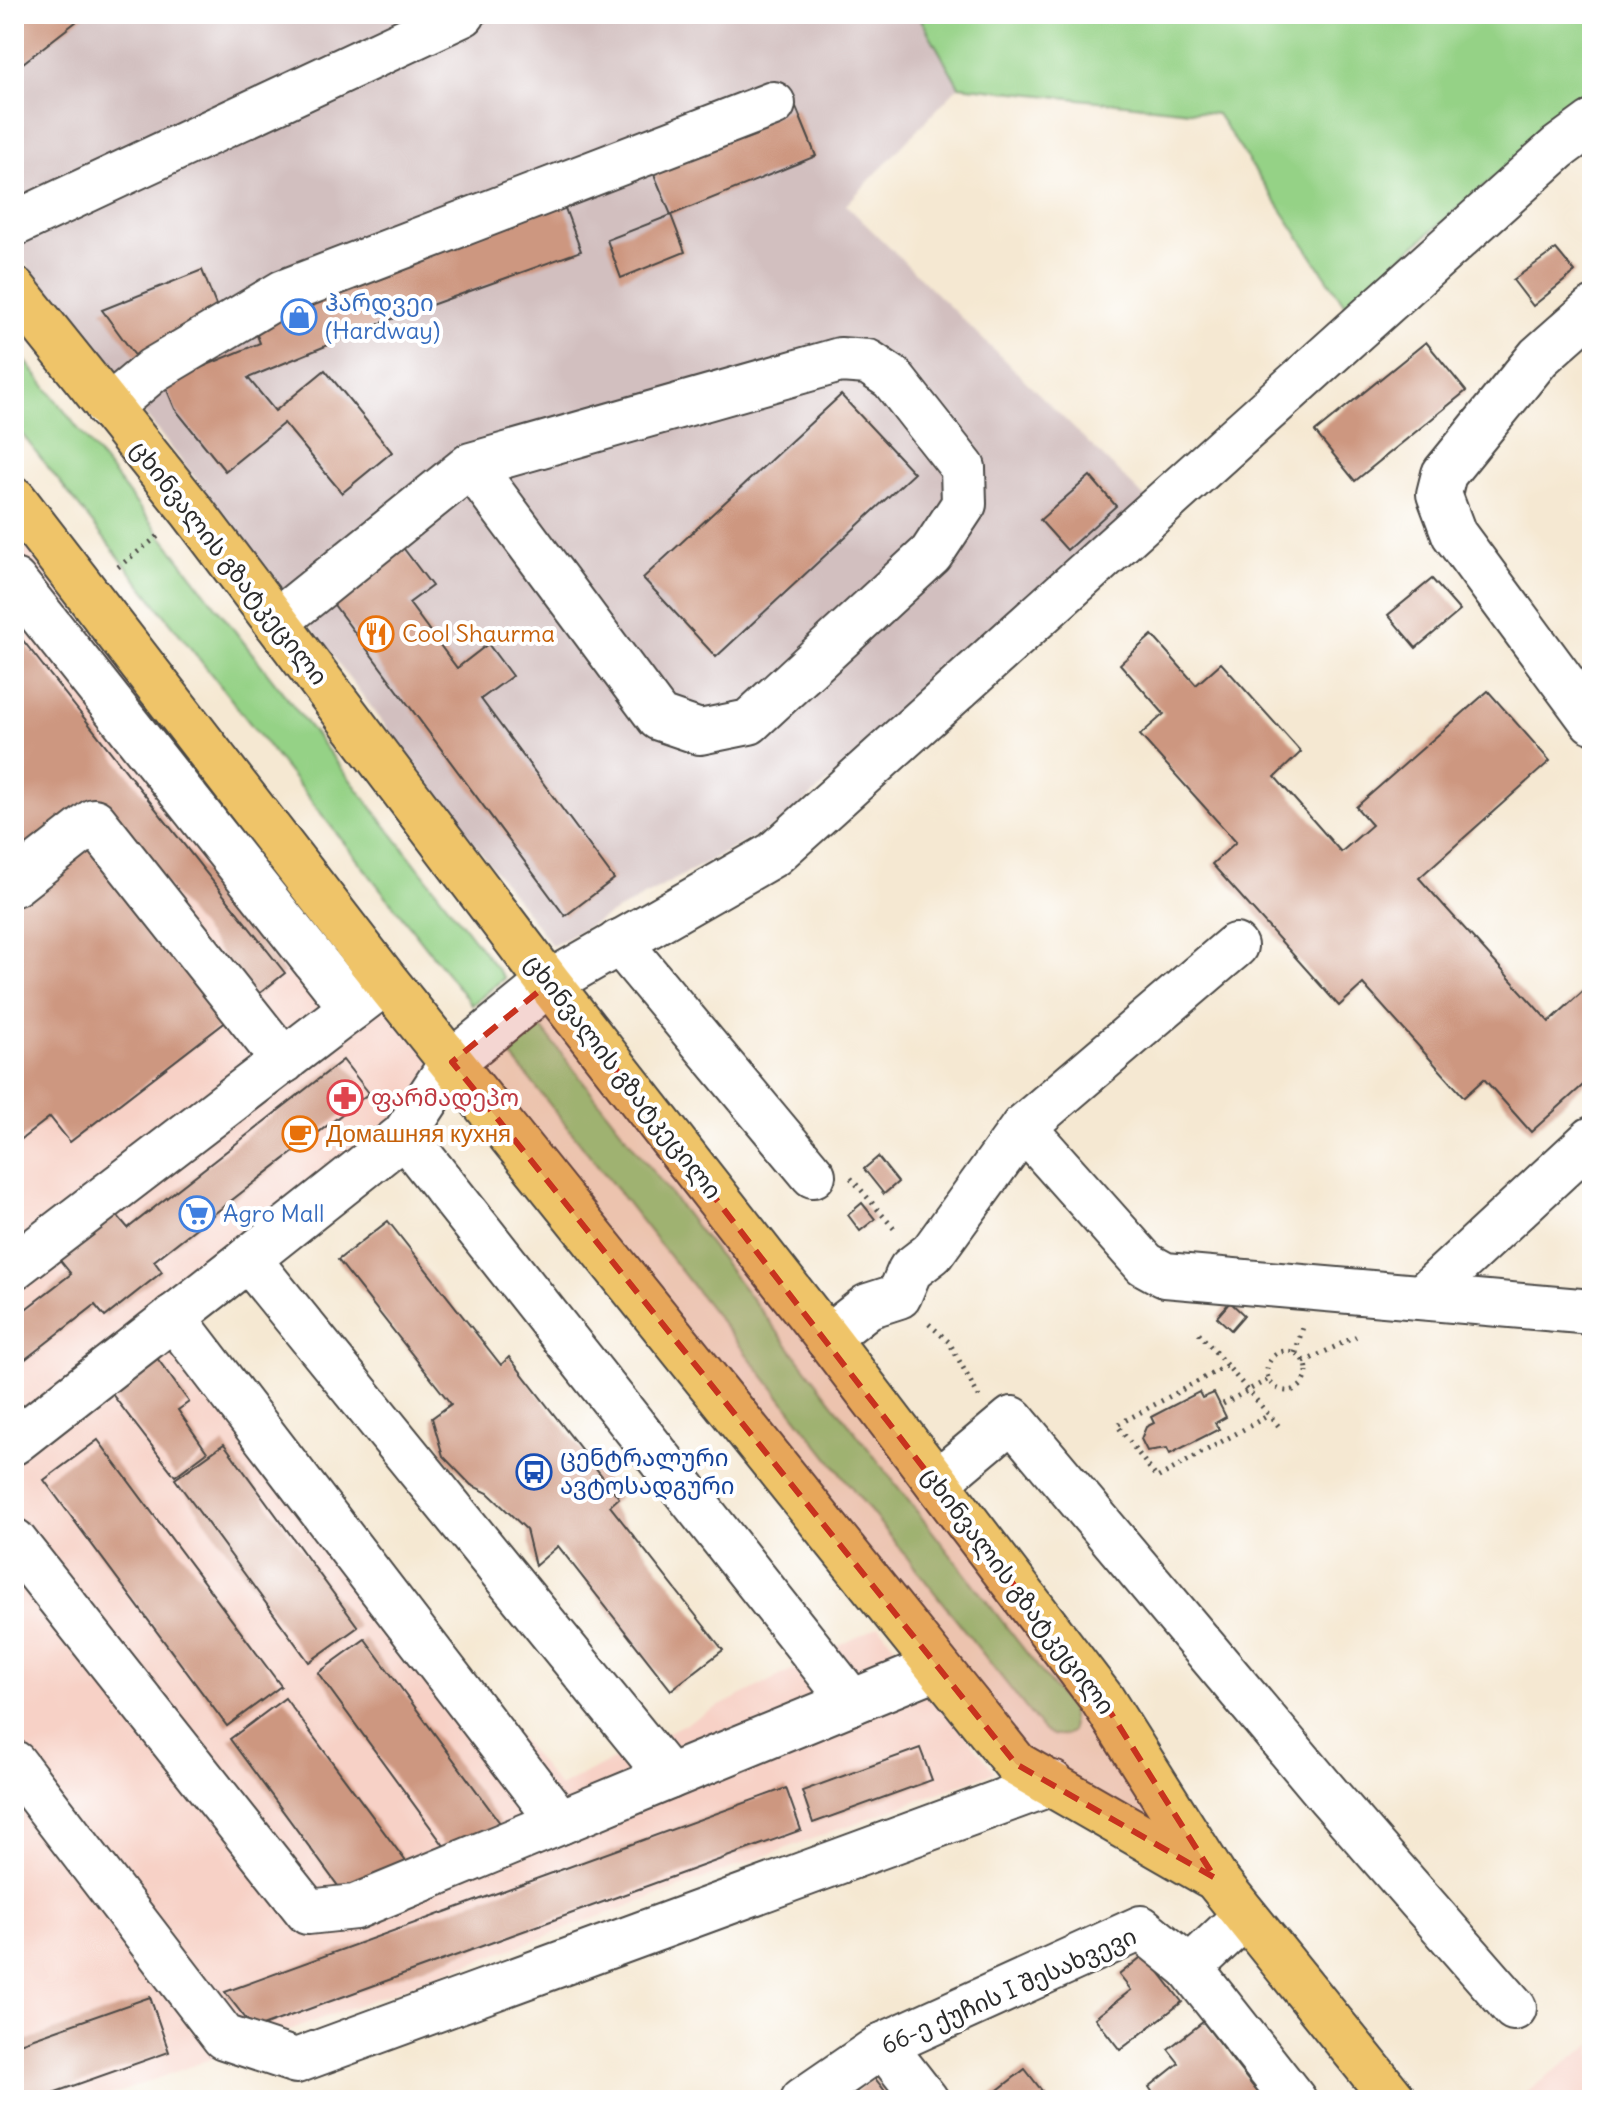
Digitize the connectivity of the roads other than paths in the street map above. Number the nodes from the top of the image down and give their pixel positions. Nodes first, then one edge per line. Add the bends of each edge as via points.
1 (463, 14) edge
2 (773, 104) dead end
3 (1592, 123) edge
4 (14, 224) edge
5 (14, 289) edge
6 (1592, 310) edge
7 (108, 408) junction
8 (471, 465) junction
9 (14, 499) edge
10 (14, 581) edge
11 (276, 622) junction
12 (1592, 721) edge
13 (14, 884) edge
14 (619, 942) junction
15 (1235, 946) dead end
16 (386, 981) junction
17 (549, 983) junction
18 (352, 1008) junction
19 (284, 1061) junction
20 (452, 1062) junction
21 (1023, 1127) junction
22 (404, 1135) junction
23 (1592, 1139) edge
24 (813, 1175) road end
25 (248, 1259) junction
26 (16, 1261) edge
27 (1423, 1296) junction
28 (1592, 1312) edge
29 (173, 1317) junction
30 (827, 1338) junction
31 (14, 1442) edge
32 (937, 1482) junction
33 (14, 1541) edge
34 (937, 1667) junction
35 (852, 1702) junction
36 (14, 1763) edge
37 (669, 1777) junction
38 (1052, 1783) junction
39 (560, 1822) junction
40 (1215, 1878) junction
41 (1245, 1916) junction
42 (1190, 1968) junction
43 (1514, 2008) dead end
44 (883, 2045) junction
45 (803, 2100) edge
46 (926, 2100) edge
47 (1294, 2100) edge
48 (1394, 2100) edge

1 - 4 street
2 - 7 street via 284,292 153,370
3 - 14 street via 1558,148 774,854
5 - 7 main road, ცხინვალის გზატკეცილი
6 - 12 street via 1539,357 1444,474 1439,494 1454,534
7 - 11 main road, ცხინვალის გზატკეცილი
8 - 8 street via 840,360 868,362 892,378 963,468 964,504 931,554 749,722 700,732 659,718
8 - 11 street
9 - 16 main road, ცხინვალის გზატკეცილი
10 - 18 street
11 - 17 main road, ცხინვალის გზატკეცილი
13 - 19 street via 94,821
14 - 17 street
14 - 24 street
15 - 21 street
16 - 18 street
16 - 20 main road, ცხინვალის გზატკეცილი
17 - 20 street
17 - 30 main road, ცხინვალის გზატკეცილი
18 - 19 street
19 - 26 street
20 - 22 street
20 - 34 main road, ცხინვალის გზატკეცილი
21 - 27 street via 1145,1264 1165,1275
21 - 30 street via 932,1253 904,1283
22 - 25 street
22 - 35 street
23 - 27 street
25 - 29 street
25 - 37 street
27 - 28 street
29 - 31 street
29 - 39 street
30 - 32 main road, ცხინვალის გზატკეცილი
32 - 40 main road, ცხინვალის გზატკეცილი via 1102,1699
32 - 43 street via 1012,1419
33 - 39 street via 308,1912 355,1907
34 - 35 street
34 - 38 main road, ცხინვალის გზატკეცილი via 1016,1764
35 - 37 street
36 - 38 street via 224,2037 296,2061
37 - 39 street
38 - 40 main road, ცხინვალის გზატკეცილი
40 - 41 main road, ცხინვალის გზატკეცილი
41 - 42 street
41 - 48 main road, ცხინვალის გზატკეცილი
42 - 44 street, 66-ე ქუჩის I შესახვევი via 1141,1928
42 - 47 street
44 - 45 street, 66-ე ქუჩის I შესახვევი
44 - 46 street

